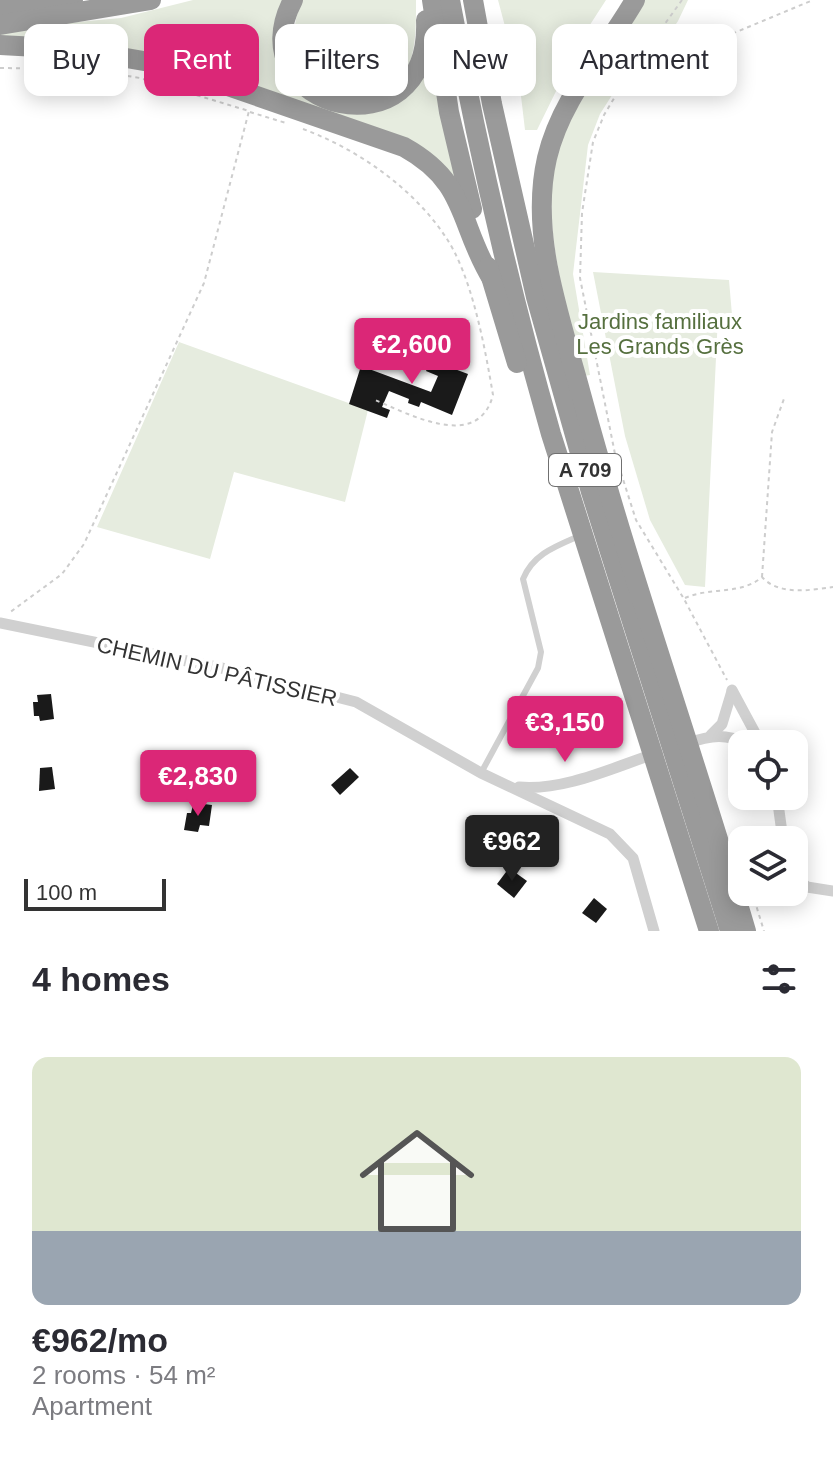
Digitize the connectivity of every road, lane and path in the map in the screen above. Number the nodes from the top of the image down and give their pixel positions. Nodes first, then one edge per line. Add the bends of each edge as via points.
1 (8, 0) edge
2 (73, 0) edge
3 (151, 0) edge
4 (293, 0) edge
5 (424, 0) edge
6 (432, 0) edge
7 (450, 0) edge
8 (473, 0) edge
9 (635, 0) edge
10 (682, 0) edge
11 (813, 0) edge
12 (0, 1) edge
13 (0, 10) edge
14 (665, 24) edge
15 (0, 25) edge
16 (737, 32) edge
17 (0, 45) edge
18 (0, 68) edge
19 (616, 96) edge
20 (249, 111) junction
21 (492, 279) junction
22 (785, 396) dead end
23 (375, 400) dead end
24 (551, 434) junction
25 (583, 535) junction
26 (762, 577) junction
27 (833, 587) edge
28 (684, 599) junction
29 (0, 620) edge
30 (732, 690) junction
31 (753, 730) edge
32 (705, 737) junction
33 (728, 737) edge
34 (481, 773) junction
35 (510, 786) junction
36 (808, 887) edge
37 (833, 891) edge
38 (756, 906) edge
39 (654, 931) edge
40 (709, 931) edge
41 (730, 931) edge
42 (746, 931) edge
43 (764, 931) edge

1 - 12 highway
2 - 13 highway
3 - 15 highway
4 - 5 highway via 283,40 288,65 299,82 337,105 364,107 390,98 410,81 423,57
6 - 21 highway via 449,112
7 - 24 highway, A 709 via 475,133
8 - 41 highway, A 709 via 536,297 591,492
9 - 42 highway via 559,123 547,160 542,223 552,281 615,515
10 - 14 path
11 - 16 path
17 - 21 highway via 74,49 167,65 404,147 450,185
18 - 20 path via 86,69 140,78
19 - 28 path via 593,142 582,213 580,278 615,454 636,520
20 - 23 path via 329,138 359,156 423,208 458,260 488,368 493,395 489,409 479,419 450,427
20 - 29 path via 204,283 84,544 62,574
21 - 24 highway via 533,412
22 - 26 path via 772,432
24 - 25 highway, A 709
25 - 34 lane via 549,548 523,579 541,652 538,668
25 - 40 highway, A 709
26 - 27 path via 769,585 803,592
26 - 28 path via 750,586
28 - 30 path
29 - 34 street, CHEMIN DU PÂTISSIER via 343,698
30 - 31 street
30 - 32 street via 722,724
32 - 33 street
32 - 35 street via 537,788
34 - 35 street, CHEMIN DU PÂTISSIER
35 - 39 street, CHEMIN DU PÂTISSIER via 610,834 625,847
36 - 37 street
38 - 43 path

